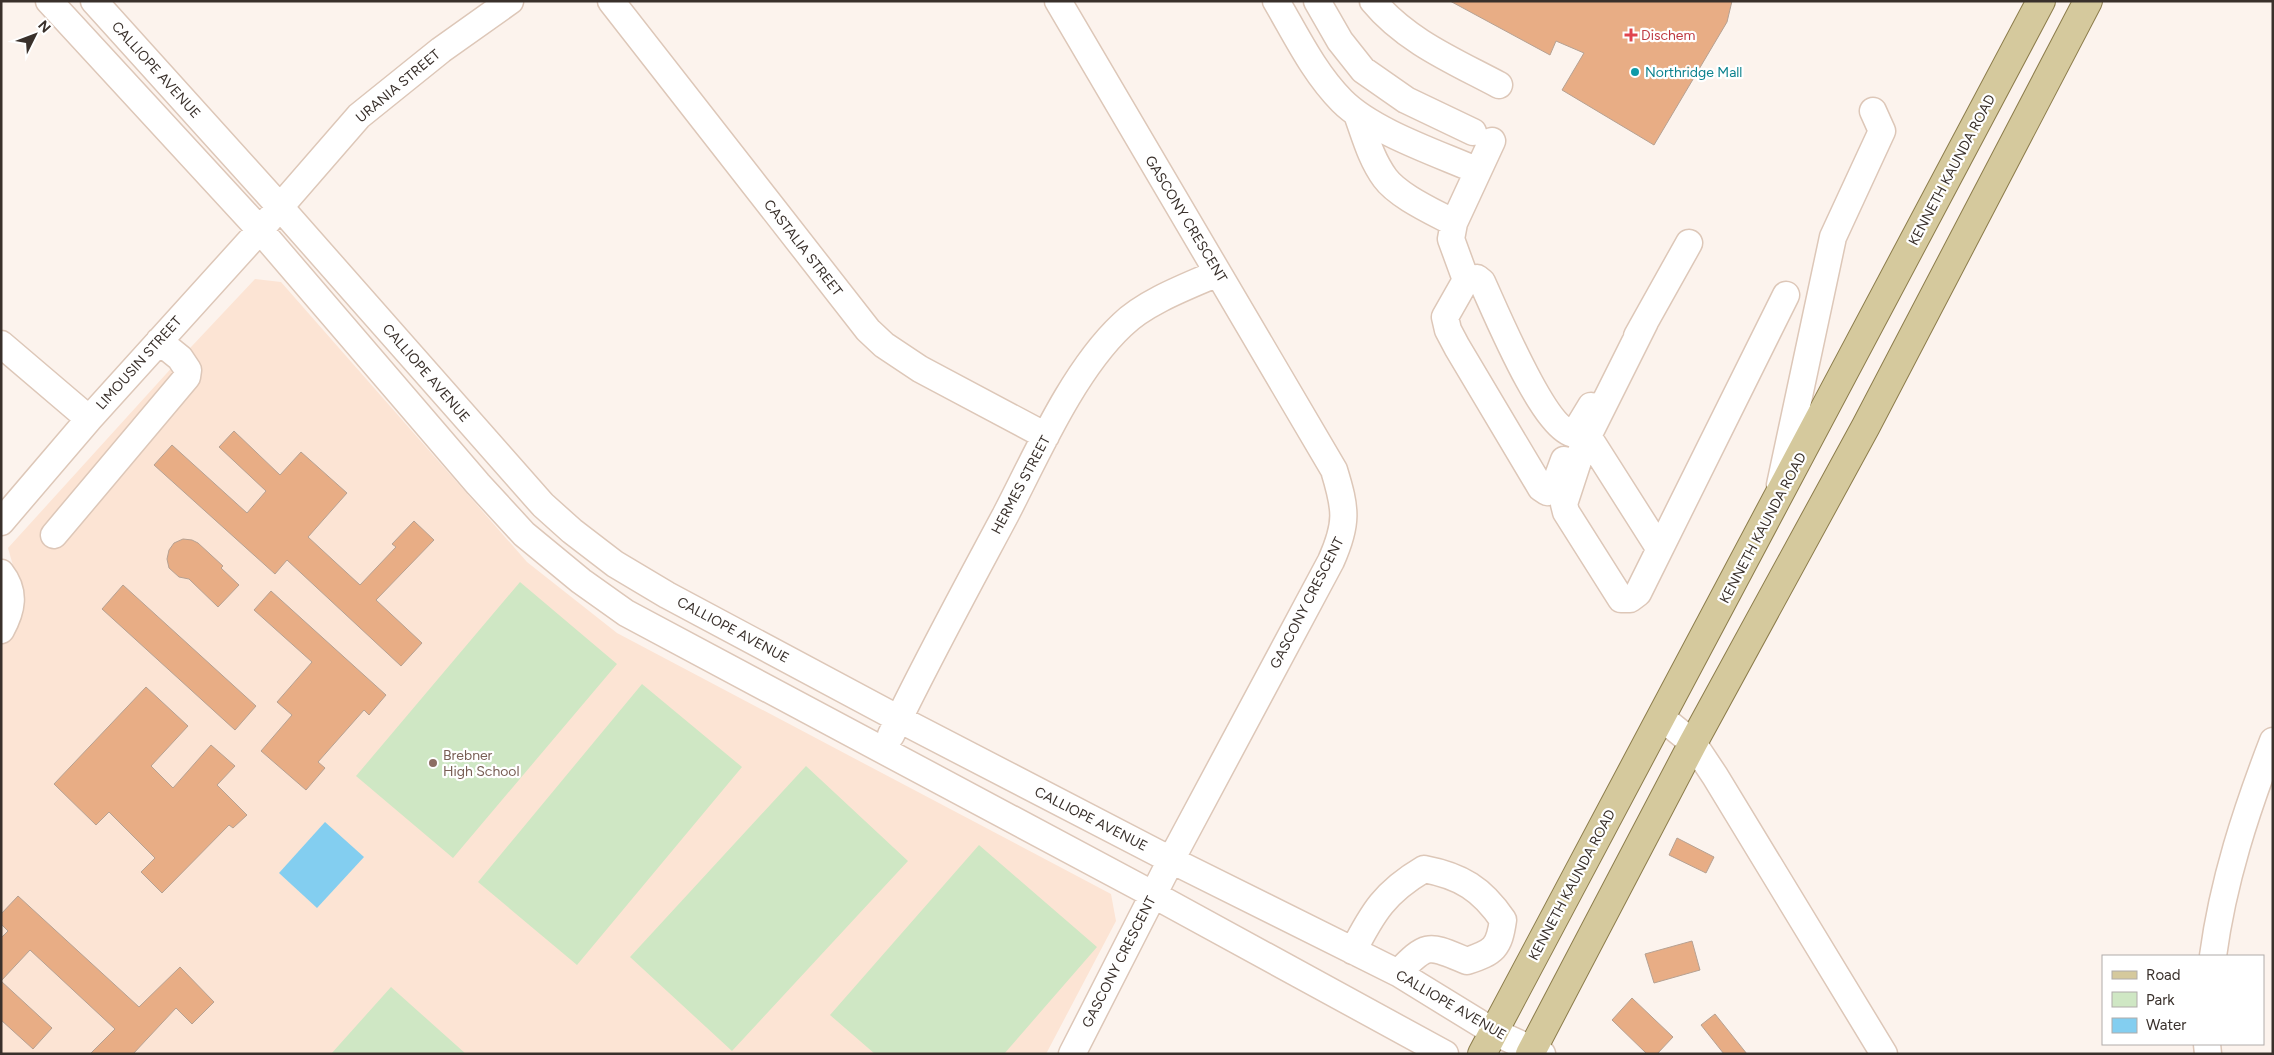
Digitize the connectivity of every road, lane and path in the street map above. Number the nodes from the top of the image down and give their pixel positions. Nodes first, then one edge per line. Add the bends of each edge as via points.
1 (49, 1) edge
2 (88, 1) edge
3 (94, 1) edge
4 (510, 1) edge
5 (611, 1) edge
6 (1058, 1) edge
7 (1276, 1) edge
8 (1317, 1) edge
9 (1372, 1) edge
10 (2041, 1) edge
11 (2088, 1) edge
12 (68, 21) junction
13 (1499, 85) dead end
14 (1873, 111) dead end
15 (1357, 114) junction
16 (1478, 171) junction
17 (280, 207) junction
18 (1454, 224) junction
19 (260, 230) junction
20 (1690, 243) dead end
21 (1218, 273) junction
22 (1466, 280) junction
23 (1786, 296) dead end
24 (159, 341) junction
25 (1, 344) edge
26 (89, 419) junction
27 (1046, 436) junction
28 (1580, 438) junction
29 (1776, 503) junction
30 (1, 522) edge
31 (54, 535) dead end
32 (1659, 548) junction
33 (1, 573) edge
34 (1, 630) edge
35 (1662, 718) junction
36 (899, 719) junction
37 (2273, 741) edge
38 (1693, 742) junction
39 (883, 752) junction
40 (1171, 860) junction
41 (1154, 895) junction
42 (1353, 951) junction
43 (2213, 955) edge
44 (1398, 973) junction
45 (1488, 1043) edge
46 (1535, 1052) edge
47 (1072, 1054) edge
48 (1445, 1054) edge
49 (1884, 1054) edge

1 - 12 street
2 - 12 street
3 - 17 street, CALLIOPE AVENUE
4 - 17 street, URANIA STREET via 441,50 360,116
5 - 27 street, CASTALIA STREET via 868,330 914,365
6 - 21 street, GASCONY CRESCENT
7 - 15 street via 1318,71
8 - 16 street via 1340,41 1364,70 1406,100 1482,137
9 - 13 street via 1395,26 1421,44
10 - 29 main road, KENNETH KAUNDA ROAD
11 - 38 main road via 1866,426
12 - 19 street
14 - 29 street via 1882,131 1833,237
15 - 16 street via 1382,129
15 - 18 street via 1371,154 1386,180
16 - 18 street
17 - 19 street, LIMOUSIN STREET
17 - 36 street, CALLIOPE AVENUE via 520,480 572,531 615,564 667,595
18 - 22 street via 1451,239
19 - 24 street, LIMOUSIN STREET
19 - 39 street via 478,484 531,540 626,613
20 - 28 street
21 - 27 street, HERMES STREET via 1169,295 1123,323 1100,346
21 - 40 street, GASCONY CRESCENT via 1334,470 1344,521 1342,536 1331,561
22 - 28 street via 1477,278 1482,282 1521,369 1552,416 1567,431
22 - 28 street via 1446,318 1448,330 1540,488 1547,492 1554,487
23 - 32 street
24 - 26 street, LIMOUSIN STREET
24 - 31 street via 180,358 188,370 184,383
25 - 26 street
26 - 30 street, LIMOUSIN STREET
27 - 36 street, HERMES STREET
28 - 32 street via 1591,441
28 - 32 street via 1583,446 1564,504 1566,512 1621,600 1630,599 1638,593
29 - 35 main road, KENNETH KAUNDA ROAD
33 - 34 street via 12,594 7,619
35 - 38 street
35 - 45 main road, KENNETH KAUNDA ROAD
36 - 39 street, HERMES STREET
36 - 40 street, CALLIOPE AVENUE
37 - 43 street via 2250,801 2227,879
38 - 46 main road
38 - 49 street
39 - 41 street
40 - 41 street, GASCONY CRESCENT
40 - 42 street, CALLIOPE AVENUE
41 - 47 street, GASCONY CRESCENT
41 - 48 street
42 - 44 street, CALLIOPE AVENUE
42 - 44 street via 1384,898 1408,878 1424,870 1465,881 1491,902 1502,920 1500,940 1486,954 1467,961 1434,948 1417,953
44 - 45 street, CALLIOPE AVENUE
45 - 46 street, CALLIOPE AVENUE

